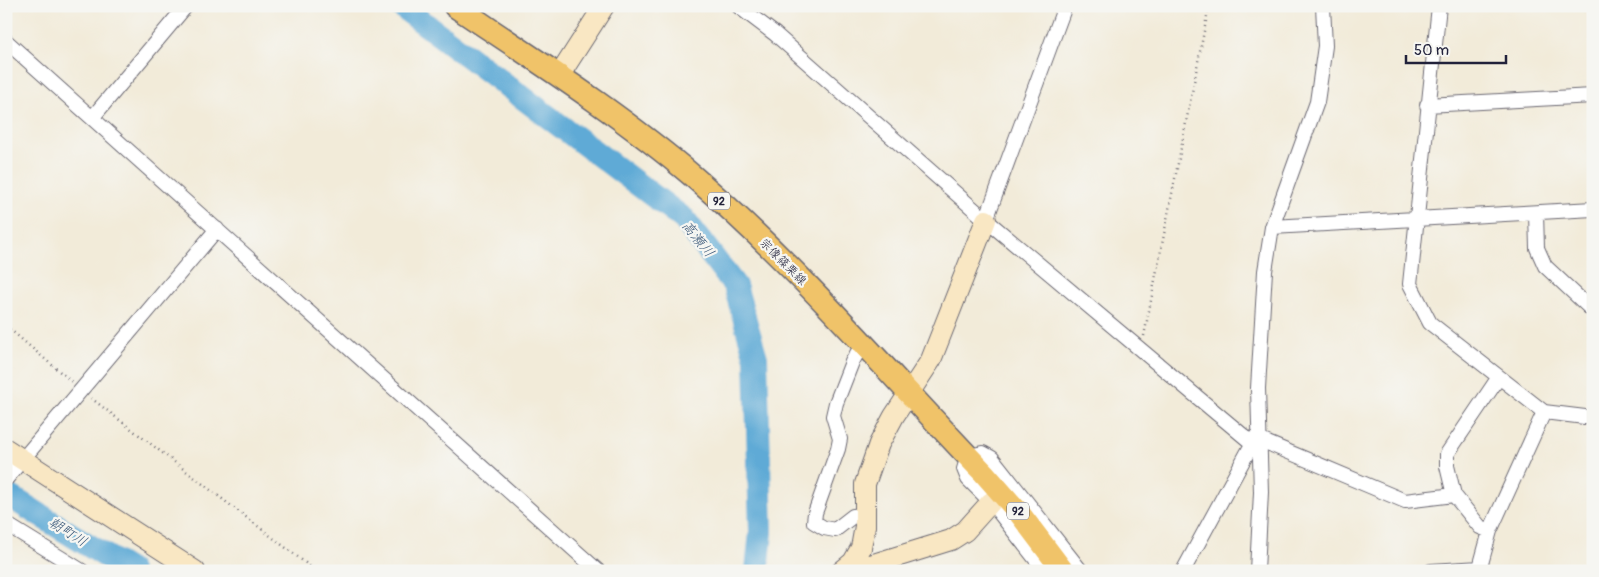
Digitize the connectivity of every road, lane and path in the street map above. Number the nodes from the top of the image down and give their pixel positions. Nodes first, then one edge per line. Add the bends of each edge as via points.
1 (186, 6) edge
2 (455, 6) edge
3 (604, 6) edge
4 (738, 6) edge
5 (1065, 6) edge
6 (1209, 6) edge
7 (1322, 6) edge
8 (1439, 6) edge
9 (6, 41) edge
10 (559, 76) junction
11 (1593, 96) edge
12 (1427, 105) junction
13 (92, 118) junction
14 (1593, 209) edge
15 (1536, 213) junction
16 (1415, 219) junction
17 (986, 220) junction
18 (1272, 227) junction
19 (216, 229) junction
20 (1593, 311) edge
21 (6, 326) edge
22 (862, 345) junction
23 (1141, 350) junction
24 (1499, 377) junction
25 (80, 390) junction
26 (908, 394) junction
27 (1544, 412) junction
28 (1593, 418) edge
29 (1256, 439) junction
30 (968, 456) junction
31 (11, 466) edge
32 (1454, 495) junction
33 (990, 502) junction
34 (865, 515) junction
35 (6, 524) edge
36 (1490, 531) junction
37 (848, 566) edge
38 (1479, 570) edge
39 (82, 571) edge
40 (195, 571) edge
41 (316, 571) edge
42 (598, 571) edge
43 (1045, 571) edge
44 (1063, 571) edge
45 (1081, 571) edge
46 (1183, 571) edge
47 (1257, 571) edge
48 (1431, 571) edge

1 - 13 street
2 - 10 main road, 宗像篠栗線 / 92
3 - 10 street
4 - 17 street via 775,34
5 - 17 street
6 - 23 path
7 - 18 street via 1325,46 1317,102
8 - 12 street
9 - 13 street
10 - 22 main road, 宗像篠栗線 / 92 via 697,180 750,229
11 - 12 street
12 - 16 street
13 - 19 street
14 - 15 street
15 - 16 street
15 - 20 street via 1537,248 1545,266
16 - 18 street
16 - 24 street via 1410,284 1430,323
17 - 23 street
17 - 26 street via 931,360
18 - 29 street via 1265,271
19 - 25 street
19 - 42 street
21 - 25 path
22 - 26 main road, 宗像篠栗線 / 92
22 - 34 street via 852,362 833,416 840,439 814,513 814,522 835,530 853,516
23 - 29 street
24 - 27 street
24 - 32 street via 1447,454
25 - 31 street
25 - 41 path
26 - 30 main road, 宗像篠栗線 / 92
26 - 34 street via 879,444 865,484
27 - 28 street
27 - 36 street
29 - 32 street via 1405,501
29 - 46 street
29 - 47 street via 1261,492
30 - 33 street via 964,469 968,479
30 - 44 main road, 宗像篠栗線 / 92 via 1020,514
30 - 45 street via 983,453 992,458
31 - 40 street
32 - 36 street via 1480,527
33 - 37 street via 965,531 951,540 868,566
33 - 43 street
34 - 37 street via 861,548
35 - 39 street
36 - 38 street
38 - 48 street

